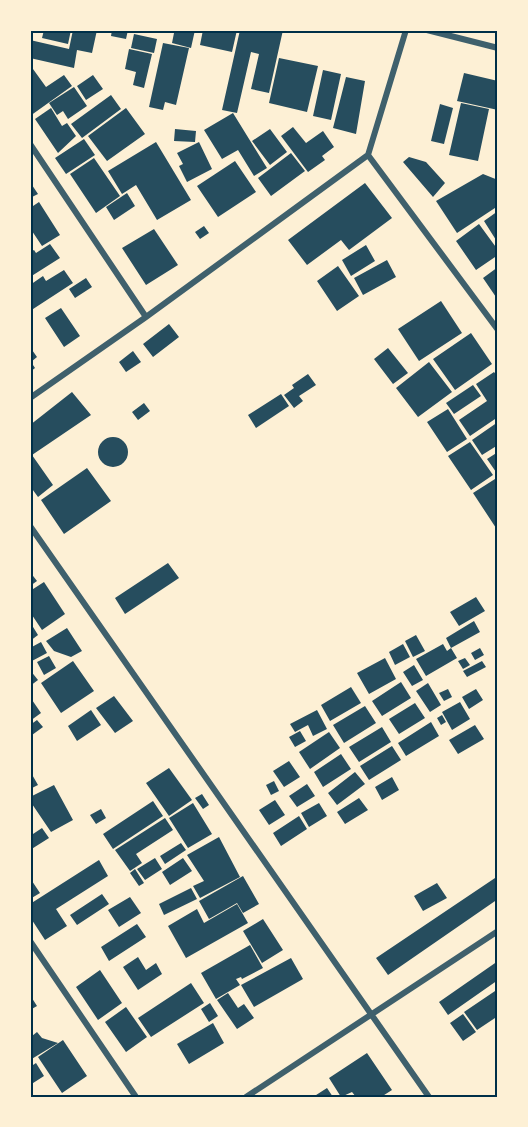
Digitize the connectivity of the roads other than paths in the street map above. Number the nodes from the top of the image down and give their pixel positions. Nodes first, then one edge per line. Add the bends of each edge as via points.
1 (406, 30) edge
2 (427, 30) edge
3 (498, 48) edge
4 (30, 144) edge
5 (368, 155) junction
6 (146, 317) junction
7 (498, 330) edge
8 (30, 398) edge
9 (30, 526) edge
10 (498, 931) edge
11 (30, 941) edge
12 (370, 1014) junction
13 (136, 1097) edge
14 (246, 1097) edge
15 (429, 1097) edge

1 - 5 street
2 - 3 street
4 - 6 street
5 - 6 street
5 - 7 street
6 - 8 street
9 - 12 street
10 - 12 street
11 - 13 street
12 - 14 street
12 - 15 street

